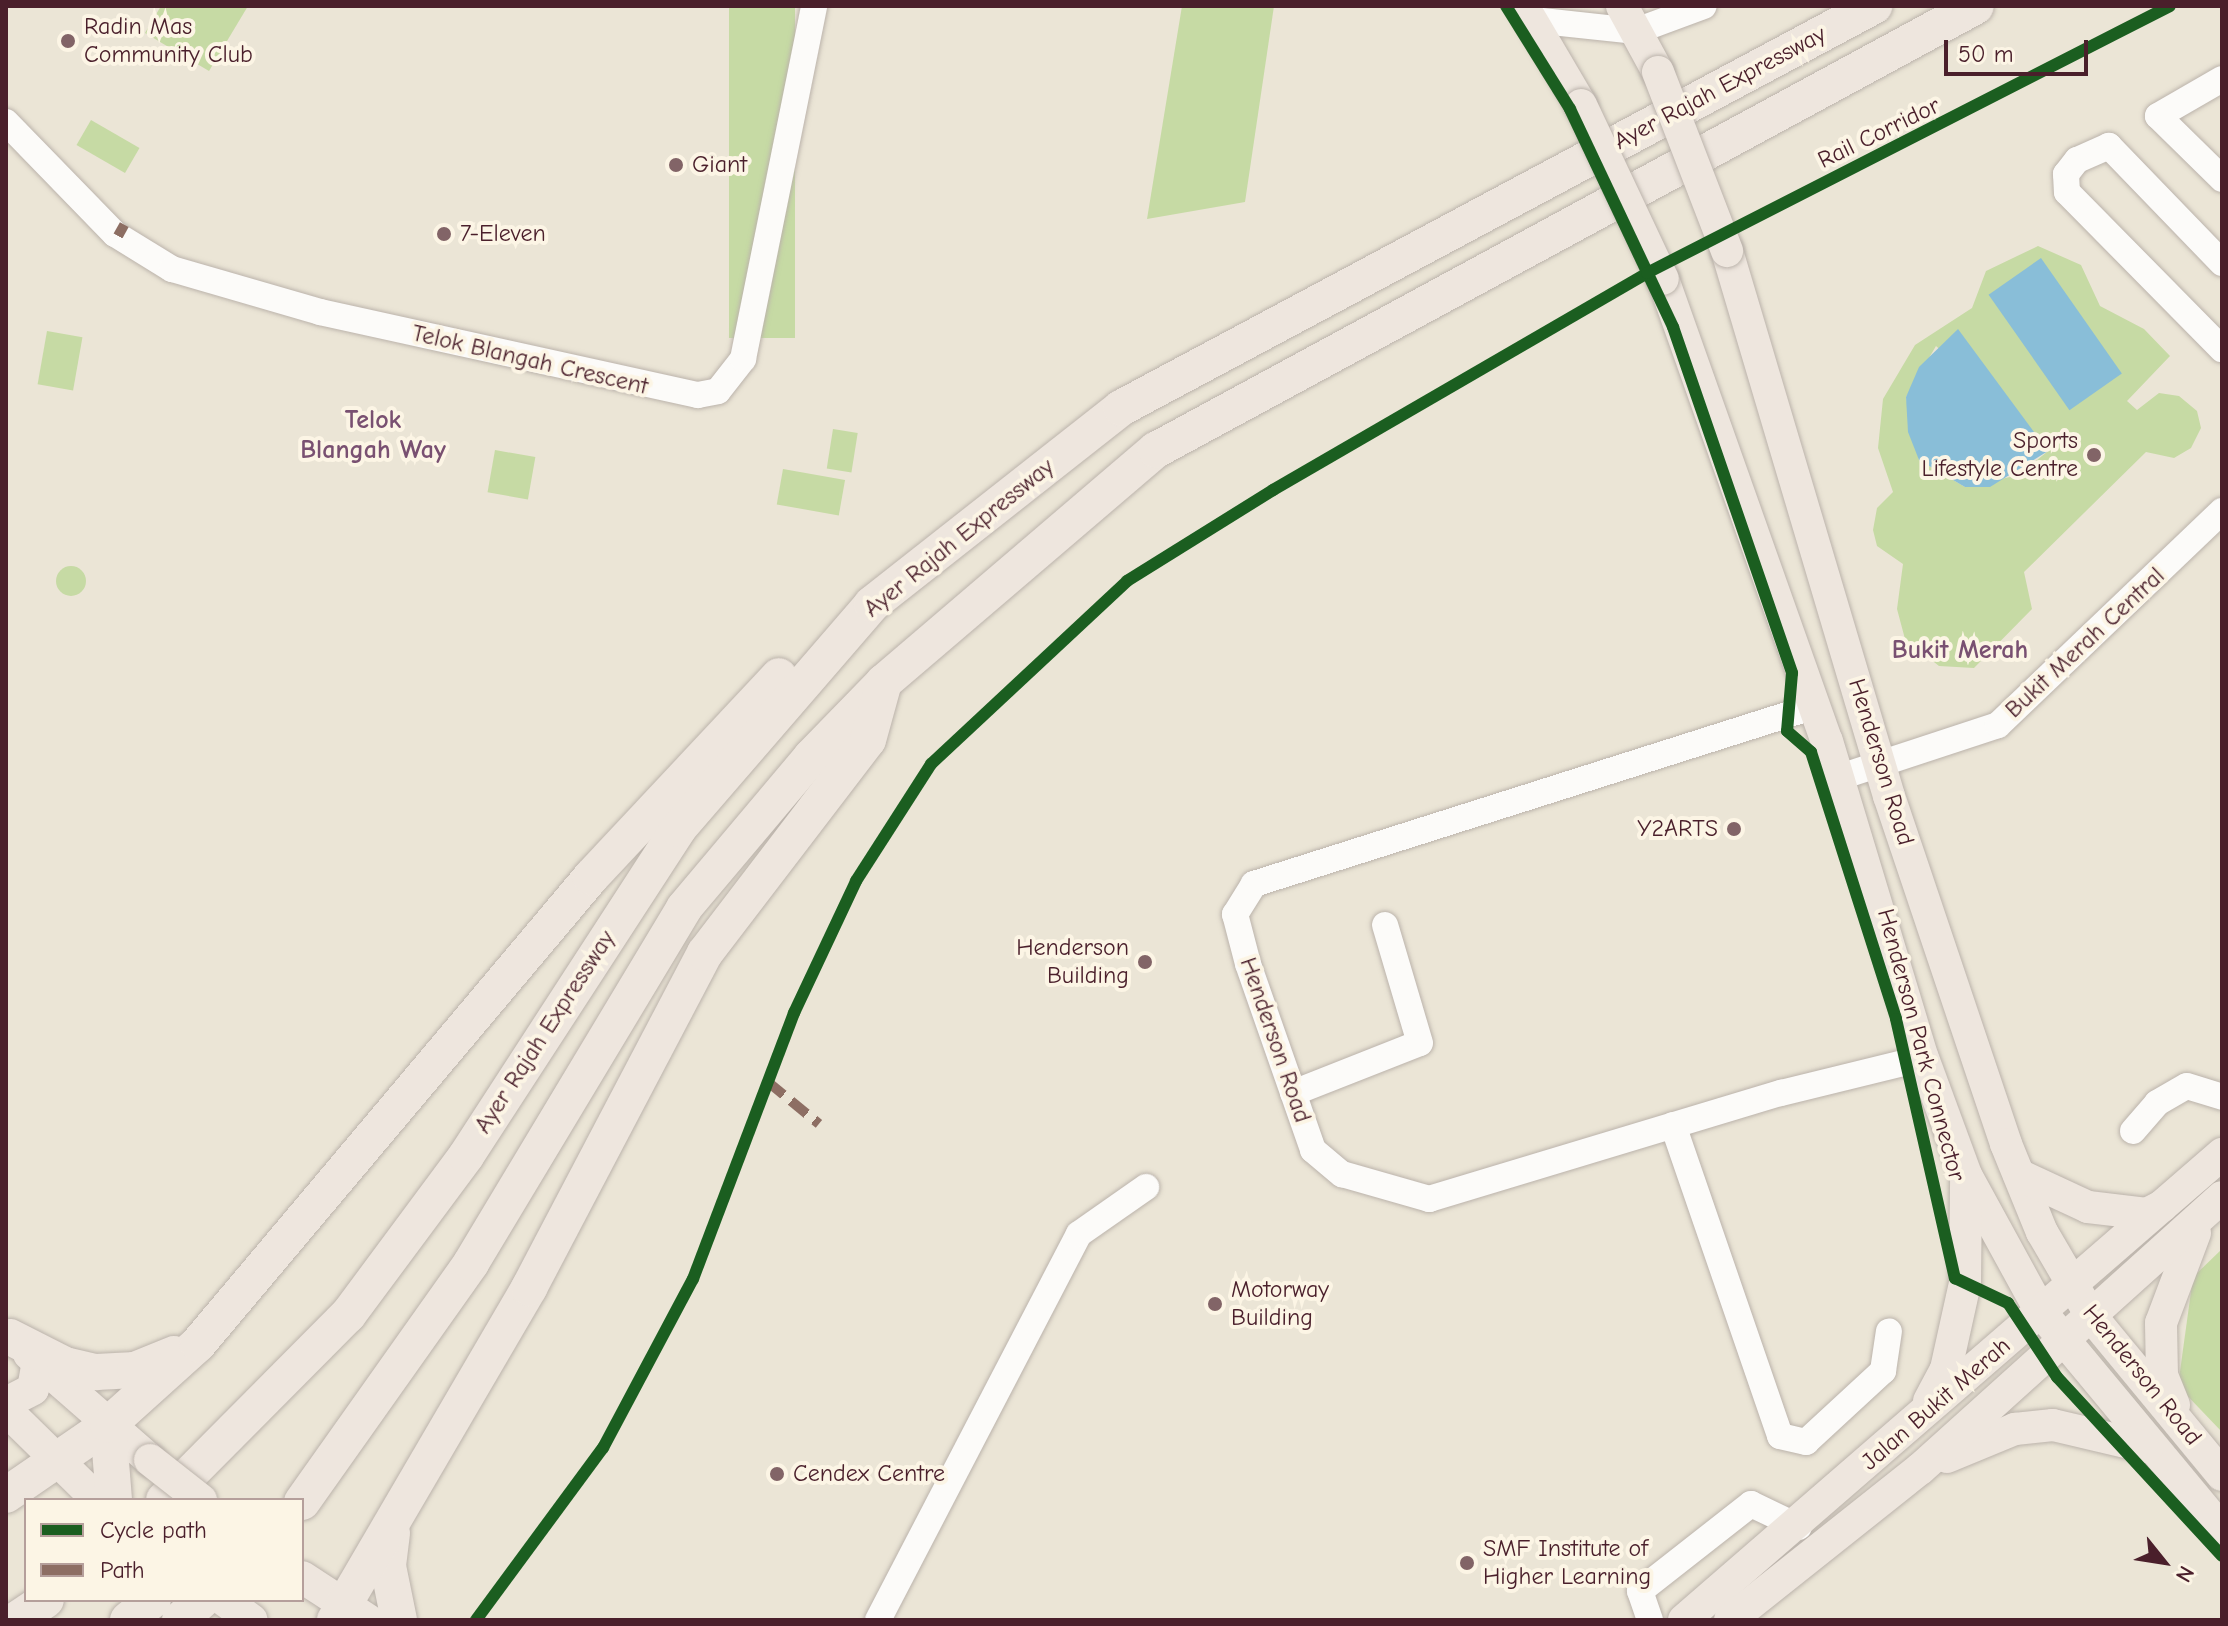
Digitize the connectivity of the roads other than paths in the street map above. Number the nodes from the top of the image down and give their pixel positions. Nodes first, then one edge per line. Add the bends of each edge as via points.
1 (814, 6) edge
2 (1704, 6) edge
3 (1874, 6) edge
4 (1976, 6) edge
5 (1528, 13) edge
6 (1629, 19) edge
7 (2219, 86) edge
8 (6, 122) edge
9 (2222, 179) edge
10 (2222, 263) edge
11 (2222, 349) edge
12 (2222, 511) edge
13 (872, 604) junction
14 (884, 682) junction
15 (1815, 706) junction
16 (1881, 766) junction
17 (1840, 777) junction
18 (1385, 925) dead end
19 (1923, 1058) junction
20 (1293, 1093) junction
21 (2222, 1097) edge
22 (1673, 1125) junction
23 (2133, 1131) dead end
24 (2222, 1154) edge
25 (1966, 1175) junction
26 (2019, 1175) junction
27 (1146, 1187) dead end
28 (2163, 1206) junction
29 (2213, 1206) edge
30 (2071, 1286) junction
31 (2041, 1312) junction
32 (2091, 1316) junction
33 (1889, 1331) dead end
34 (8, 1335) edge
35 (2064, 1341) junction
36 (198, 1344) junction
37 (38, 1361) junction
38 (6, 1403) edge
39 (6, 1410) edge
40 (1918, 1420) junction
41 (2182, 1423) junction
42 (108, 1425) junction
43 (2147, 1447) junction
44 (340, 1452) junction
45 (58, 1463) junction
46 (1920, 1469) junction
47 (2222, 1475) edge
48 (6, 1495) edge
49 (96, 1498) edge
50 (114, 1498) edge
51 (166, 1498) edge
52 (198, 1498) edge
53 (278, 1498) edge
54 (304, 1499) edge
55 (393, 1523) junction
56 (1799, 1527) junction
57 (2222, 1530) edge
58 (304, 1579) edge
59 (43, 1602) edge
60 (150, 1602) edge
61 (200, 1602) edge
62 (350, 1616) edge
63 (16, 1620) edge
64 (128, 1620) edge
65 (180, 1620) edge
66 (399, 1620) edge
67 (878, 1620) edge
68 (1650, 1620) edge
69 (1684, 1620) edge
70 (1730, 1620) edge

1 - 8 street, Telok Blangah Crescent via 743,359 718,391 698,395 320,312 172,269 115,234
2 - 6 street
3 - 13 highway, Ayer Rajah Expressway via 1121,408
4 - 14 highway, Ayer Rajah Expressway via 1156,450
5 - 6 street
5 - 15 main road, Henderson Road, bridge via 1581,105 1663,279
6 - 16 main road, Henderson Road, bridge via 1658,72 1727,251
7 - 9 street via 2158,116
10 - 11 street via 2109,146 2077,160 2066,174 2067,192
12 - 16 street, Bukit Merah Central via 1998,725
13 - 36 highway via 797,657 650,811
13 - 51 highway, Ayer Rajah Expressway via 678,829 466,1156 348,1315
14 - 44 highway, Ayer Rajah Expressway via 811,757 684,908 471,1263
14 - 55 highway via 868,740 705,953 529,1288
15 - 17 main road, Henderson Road
15 - 20 street, Henderson Road via 1254,884 1235,914
16 - 17 street, Bukit Merah Central
16 - 26 main road, Henderson Road
17 - 19 main road, Henderson Road
18 - 20 street via 1420,1043
19 - 22 street, Henderson Road
19 - 25 main road, Henderson Road
20 - 22 street, Henderson Road via 1324,1164 1429,1199
21 - 23 street via 2187,1086 2157,1103
22 - 33 street via 1780,1436 1806,1442 1883,1371
24 - 28 main road, Jalan Bukit Merah
25 - 31 main road, Henderson Road
25 - 40 main road via 1968,1248 1955,1338
26 - 28 main road via 2088,1207 2147,1214
26 - 30 main road, Henderson Road
27 - 67 street via 1079,1234
28 - 30 main road, Jalan Bukit Merah
29 - 32 main road, Jalan Bukit Merah
29 - 41 main road via 2174,1275 2161,1323 2162,1376
30 - 31 main road, Jalan Bukit Merah
30 - 32 main road, Henderson Road
31 - 35 main road, Henderson Road
31 - 40 main road, Jalan Bukit Merah
32 - 35 main road, Jalan Bukit Merah
32 - 41 main road, Henderson Road
34 - 36 highway via 65,1365 115,1373
34 - 37 main road
35 - 43 main road, Henderson Road
35 - 46 main road, Jalan Bukit Merah
36 - 42 highway
37 - 38 main road via 33,1389
37 - 42 main road
39 - 45 main road
40 - 56 main road, Jalan Bukit Merah
41 - 47 main road, Henderson Road
42 - 45 highway
42 - 50 highway
42 - 52 main road, bridge
43 - 46 main road via 2111,1434 2042,1426 2015,1429
43 - 57 main road, Henderson Road
44 - 53 highway, Ayer Rajah Expressway
44 - 54 highway, Ayer Rajah Expressway
45 - 48 highway
45 - 49 main road
46 - 70 main road, Jalan Bukit Merah
55 - 62 highway
55 - 66 highway via 388,1566
56 - 68 street via 1751,1504 1640,1591
56 - 69 main road, Jalan Bukit Merah
58 - 62 main road
59 - 63 highway
60 - 64 highway
61 - 65 highway

